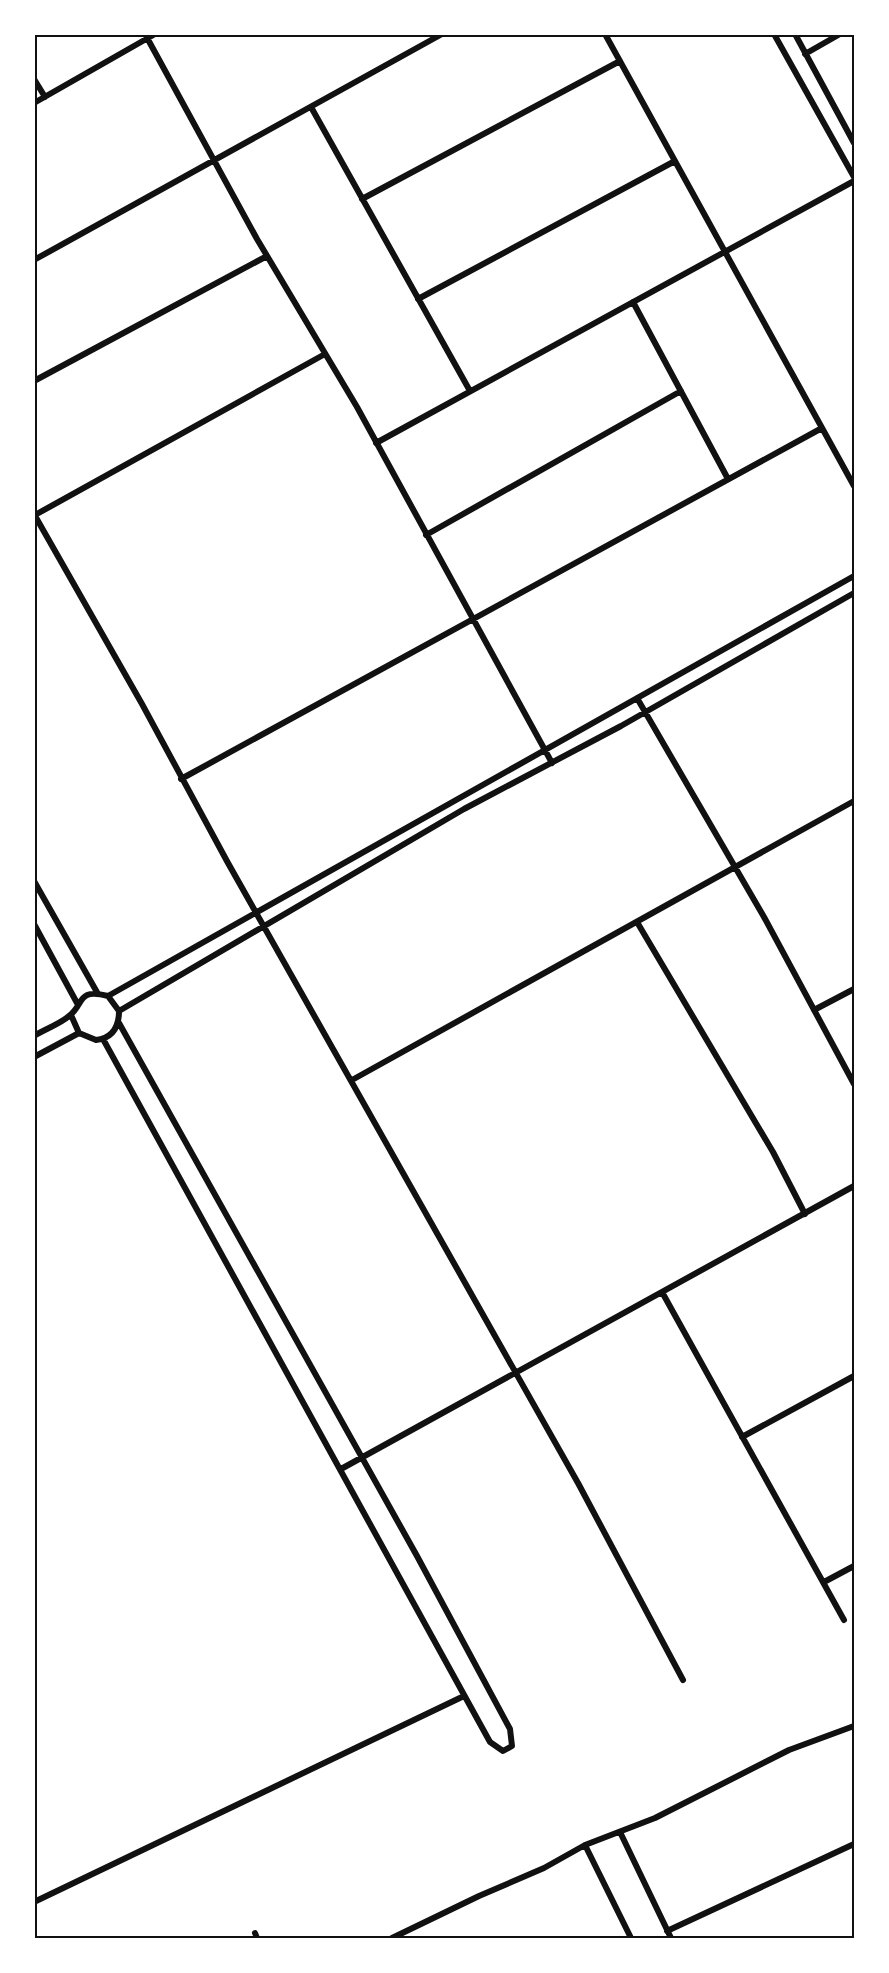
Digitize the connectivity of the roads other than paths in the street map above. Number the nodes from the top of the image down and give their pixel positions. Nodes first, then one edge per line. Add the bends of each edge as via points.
1 (155, 34) edge
2 (442, 34) edge
3 (605, 34) edge
4 (774, 34) edge
5 (795, 34) edge
6 (840, 34) edge
7 (146, 36) edge
8 (805, 54) junction
9 (620, 61) junction
10 (34, 79) edge
11 (45, 97) junction
12 (34, 103) edge
13 (310, 107) junction
14 (855, 143) edge
15 (215, 160) junction
16 (675, 161) junction
17 (855, 179) edge
18 (362, 199) junction
19 (725, 252) junction
20 (267, 256) junction
21 (34, 260) edge
22 (418, 299) junction
23 (633, 302) junction
24 (325, 354) junction
25 (34, 381) edge
26 (470, 391) junction
27 (681, 391) junction
28 (822, 428) junction
29 (376, 443) junction
30 (728, 479) junction
31 (855, 486) edge
32 (35, 515) edge
33 (426, 535) junction
34 (855, 576) edge
35 (855, 593) edge
36 (473, 619) junction
37 (637, 698) junction
38 (645, 712) junction
39 (545, 749) junction
40 (552, 763) junction
41 (181, 779) junction
42 (855, 801) edge
43 (735, 868) junction
44 (34, 881) edge
45 (256, 912) junction
46 (638, 922) junction
47 (34, 924) edge
48 (263, 926) junction
49 (855, 989) edge
50 (98, 994) junction
51 (108, 996) junction
52 (77, 1003) junction
53 (814, 1010) junction
54 (119, 1011) junction
55 (71, 1015) junction
56 (119, 1023) junction
57 (79, 1033) junction
58 (34, 1035) edge
59 (104, 1039) junction
60 (34, 1057) edge
61 (352, 1080) junction
62 (855, 1084) edge
63 (855, 1186) edge
64 (805, 1214) junction
65 (662, 1292) junction
66 (515, 1372) junction
67 (855, 1376) edge
68 (742, 1437) junction
69 (362, 1457) junction
70 (341, 1468) junction
71 (855, 1566) edge
72 (824, 1582) junction
73 (844, 1620) dead end
74 (683, 1680) dead end
75 (464, 1696) junction
76 (855, 1726) edge
77 (620, 1832) junction
78 (585, 1845) junction
79 (855, 1845) edge
80 (34, 1902) edge
81 (667, 1931) junction
82 (392, 1938) edge
83 (631, 1938) edge
84 (671, 1938) edge

1 - 7 street
2 - 13 street
3 - 9 street
4 - 17 street
5 - 8 street
6 - 8 street
7 - 11 street
7 - 15 street
8 - 14 street
9 - 16 street
9 - 18 street
10 - 11 street
11 - 12 street
13 - 15 street
13 - 18 street
15 - 20 street
15 - 21 street
16 - 19 street
16 - 22 street
17 - 19 street
18 - 22 street
19 - 23 street
19 - 28 street
20 - 24 street
20 - 25 street
22 - 26 street
23 - 26 street
23 - 27 street
24 - 29 street
24 - 32 street
26 - 29 street
27 - 30 street
27 - 33 street
28 - 30 street
28 - 31 street
29 - 33 street
30 - 36 street
32 - 41 street
33 - 36 street
34 - 37 street
35 - 38 street
36 - 39 street
36 - 41 street
37 - 38 street
37 - 39 street
38 - 40 street
38 - 43 street
39 - 40 street
39 - 45 street
40 - 48 street via 464,809
41 - 45 street
42 - 43 street
43 - 46 street
43 - 53 street
44 - 50 street
45 - 48 street
45 - 51 street
46 - 61 street
46 - 64 street
47 - 52 street
48 - 54 street
48 - 61 street
49 - 53 street
50 - 51 street
50 - 52 street via 90,994
51 - 54 street
52 - 55 street
53 - 62 street
54 - 56 street
55 - 57 street
55 - 58 street
56 - 59 street
56 - 69 street
57 - 59 street via 89,1039
57 - 60 street
59 - 70 street
61 - 66 street
63 - 64 street
64 - 65 street
65 - 66 street
65 - 68 street
66 - 69 street
66 - 74 street
67 - 68 street
68 - 72 street
69 - 70 street
69 - 75 street via 510,1729 512,1746 503,1751 490,1742
70 - 75 street
71 - 72 street
72 - 73 street
75 - 80 street
76 - 77 street via 789,1750
77 - 78 street
77 - 81 street
78 - 82 street
78 - 83 street
79 - 81 street
81 - 84 street

